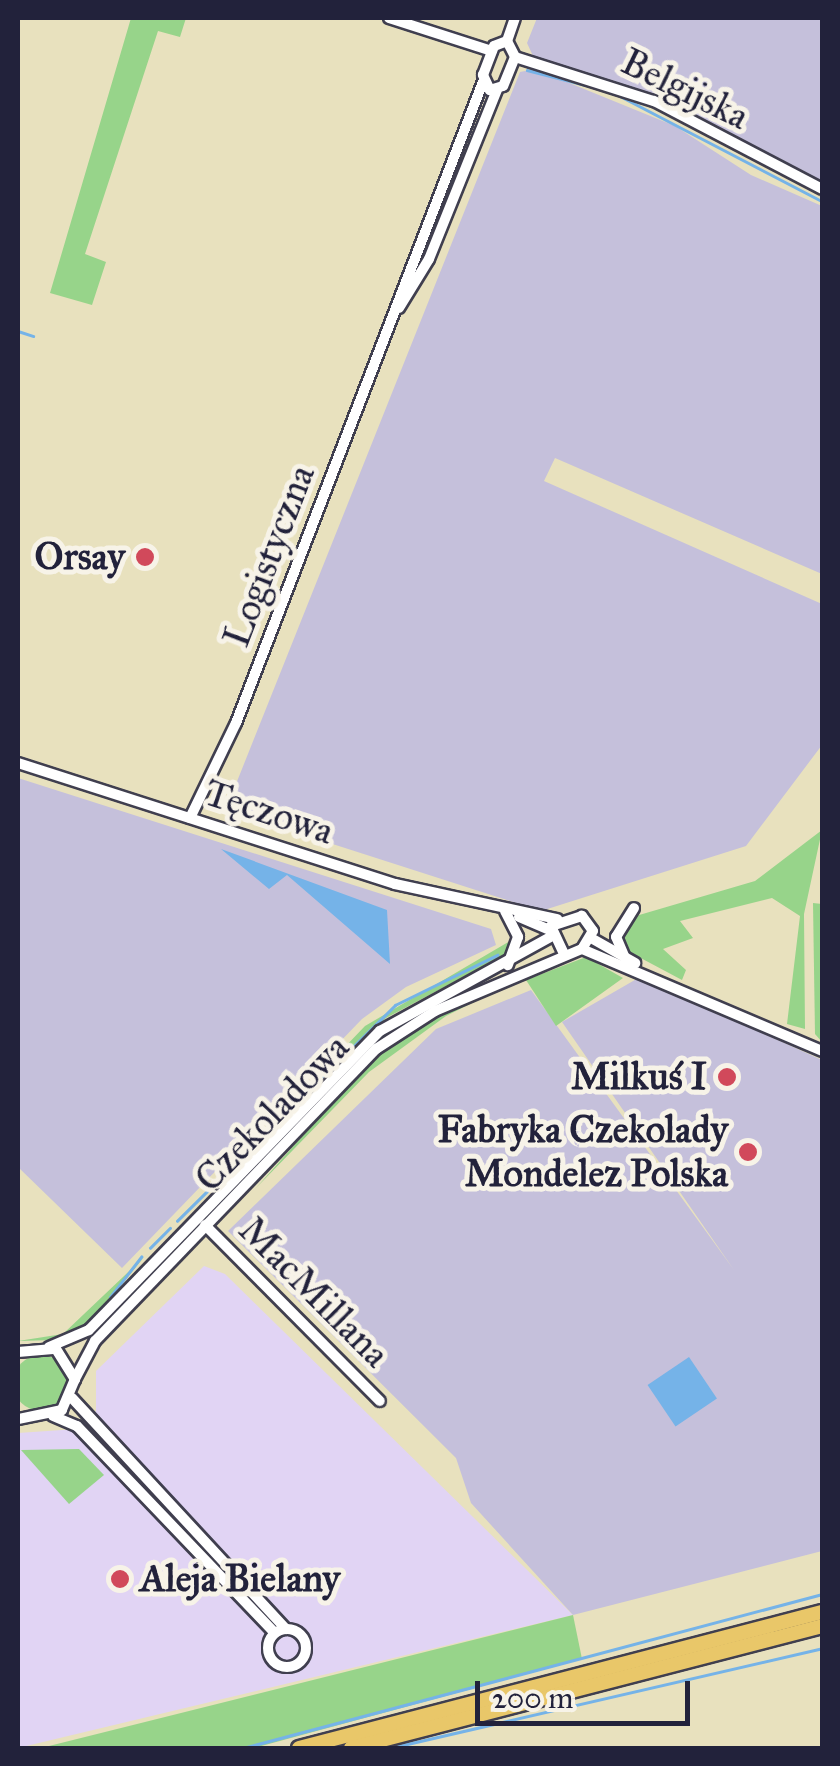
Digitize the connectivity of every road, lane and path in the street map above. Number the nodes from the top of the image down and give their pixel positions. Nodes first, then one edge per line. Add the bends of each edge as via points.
1 (389, 18) edge
2 (515, 18) edge
3 (507, 41) junction
4 (492, 51) junction
5 (516, 57) junction
6 (482, 82) junction
7 (496, 90) junction
8 (822, 188) edge
9 (396, 313) junction
10 (18, 763) edge
11 (190, 818) junction
12 (634, 908) dead end
13 (506, 912) junction
14 (556, 919) junction
15 (549, 934) junction
16 (591, 938) junction
17 (582, 948) junction
18 (563, 952) junction
19 (626, 959) junction
20 (508, 965) junction
21 (685, 989) junction
22 (822, 1051) edge
23 (205, 1225) junction
24 (48, 1346) junction
25 (21, 1348) edge
26 (76, 1379) junction
27 (72, 1398) junction
28 (380, 1401) dead end
29 (18, 1412) edge
30 (53, 1416) junction
31 (36, 1418) junction
32 (18, 1420) edge
33 (147, 1489) junction
34 (822, 1612) edge
35 (822, 1626) edge
36 (280, 1631) dead end
37 (822, 1636) edge
38 (750, 1645) junction
39 (299, 1748) edge
40 (351, 1748) edge

1 - 4 street
2 - 3 street
3 - 4 street
3 - 5 street
4 - 6 street, Logistyczna
5 - 7 street, Logistyczna
5 - 8 street, Belgijska via 654,101
6 - 7 street
6 - 9 street, Logistyczna
7 - 9 street, Logistyczna via 430,259
9 - 11 street, Logistyczna
10 - 11 street, Tęczowa
11 - 13 street, Tęczowa
12 - 19 street via 616,936
13 - 14 street, Tęczowa
13 - 15 street
13 - 20 street via 518,937
14 - 15 street
14 - 16 street via 582,916
15 - 18 street
15 - 20 street, Czekoladowa
16 - 17 street
16 - 19 street
17 - 18 street
17 - 21 street
18 - 23 street, Czekoladowa via 376,1048
19 - 21 street
20 - 24 street, Czekoladowa via 380,1031 89,1330
21 - 22 street
23 - 26 street, Czekoladowa via 86,1350
23 - 28 street, MacMillana
24 - 25 street
24 - 26 street
26 - 27 street, Czekoladowa
27 - 30 street
27 - 33 street
29 - 31 street
30 - 31 street
30 - 33 street via 74,1423
31 - 32 street
33 - 36 street
34 - 39 highway
35 - 38 highway
37 - 38 highway
38 - 40 highway

